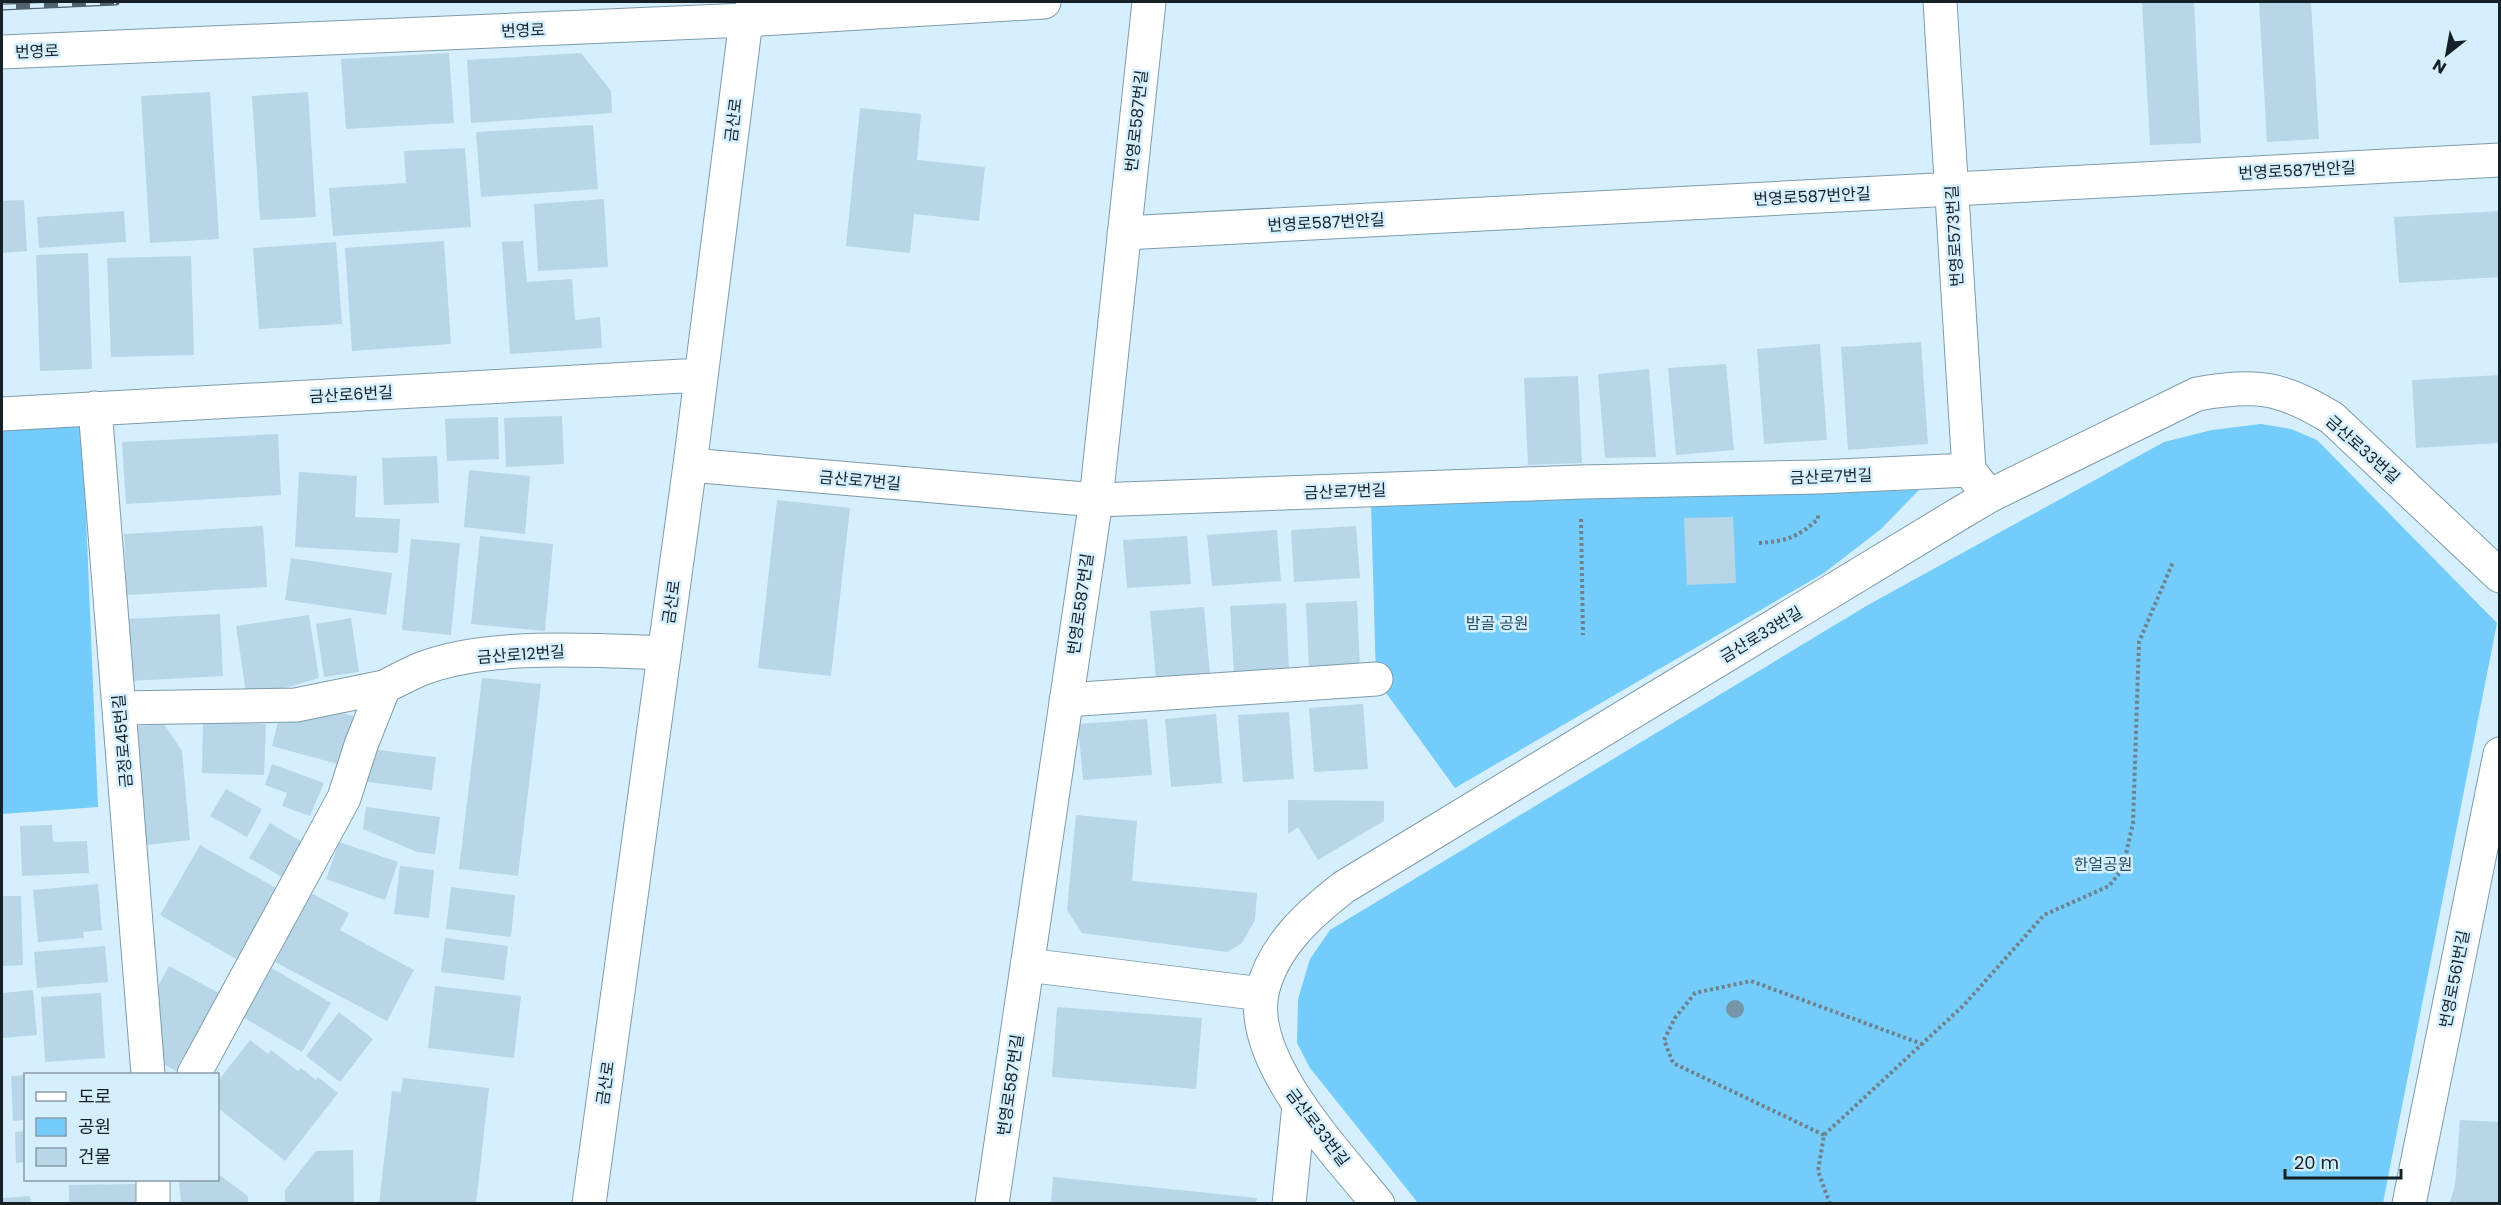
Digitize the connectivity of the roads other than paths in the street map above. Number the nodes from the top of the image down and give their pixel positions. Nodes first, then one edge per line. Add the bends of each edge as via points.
1 (1044, 2) edge
2 (1149, 2) edge
3 (1940, 2) edge
4 (750, 11) edge
5 (2, 52) edge
6 (2499, 160) edge
7 (1952, 188) junction
8 (1124, 232) junction
9 (701, 375) junction
10 (95, 408) junction
11 (2, 414) edge
12 (690, 465) junction
13 (1969, 470) junction
14 (1989, 496) junction
15 (1096, 500) junction
16 (2499, 576) edge
17 (664, 653) junction
18 (1376, 679) dead end
19 (384, 687) junction
20 (1066, 700) junction
21 (119, 708) junction
22 (2499, 754) edge
23 (1028, 965) junction
24 (1262, 994) junction
25 (148, 1073) edge
26 (196, 1073) edge
27 (1299, 1105) junction
28 (153, 1181) edge
29 (153, 1203) edge
30 (589, 1203) edge
31 (992, 1203) edge
32 (1289, 1203) edge
33 (1378, 1203) edge
34 (2409, 1203) edge

1 - 4 street, 번영로
2 - 8 street, 번영로587번길
3 - 7 street, 번영로573번길
4 - 5 street, 번영로
4 - 9 street, 금산로
6 - 7 street, 번영로587번안길
7 - 8 street, 번영로587번안길
7 - 13 street, 번영로573번길
8 - 15 street, 번영로587번길
9 - 10 street, 금산로6번길
9 - 12 street, 금산로
10 - 11 street, 금산로6번길
10 - 21 street, 금정로45번길
12 - 15 street, 금산로7번길
12 - 17 street, 금산로
13 - 14 street
13 - 15 street, 금산로7번길
14 - 16 street, 금산로33번길 via 2197,394 2269,388 2302,399 2332,418
14 - 24 street, 금산로33번길 via 1344,887 1292,935 1273,962
15 - 20 street, 번영로587번길
17 - 19 street, 금산로12번길 via 585,650 495,654 423,669
17 - 30 street, 금산로
18 - 20 street
19 - 21 street, 금산로12번길 via 296,705
19 - 26 street via 344,798
20 - 23 street, 번영로587번길
21 - 25 street, 금정로45번길
22 - 34 street, 번영로561번길
23 - 24 street
23 - 31 street, 번영로587번길
24 - 27 street, 금산로33번길 via 1262,1027
27 - 32 street
27 - 33 street, 금산로33번길
28 - 29 street

